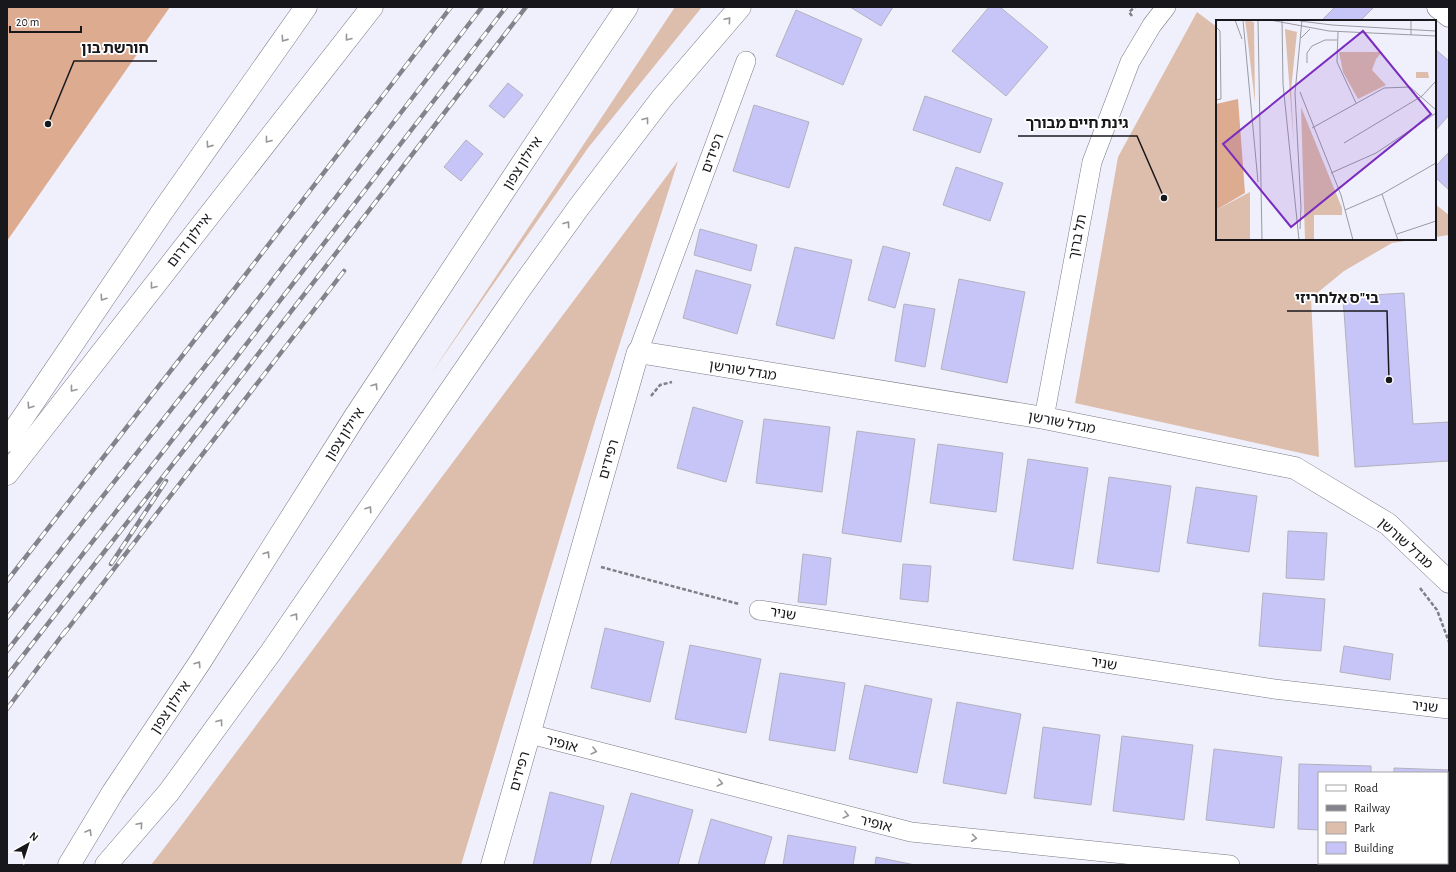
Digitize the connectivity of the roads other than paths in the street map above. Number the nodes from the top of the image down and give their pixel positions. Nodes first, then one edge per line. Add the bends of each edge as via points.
1 (306, 7) edge
2 (372, 7) edge
3 (627, 7) edge
4 (740, 7) edge
5 (1166, 7) edge
6 (1438, 7) edge
7 (1449, 16) edge
8 (746, 61) dead end
9 (638, 352) junction
10 (1044, 418) junction
11 (7, 441) edge
12 (7, 474) edge
13 (1449, 582) edge
14 (759, 610) road end
15 (1449, 709) edge
16 (530, 734) junction
17 (69, 865) edge
18 (106, 865) edge
19 (492, 865) edge
20 (1230, 865) edge

1 -> 11 main road via 162,212
2 -> 12 main road, איילון דרום
17 -> 3 main road, איילון צפון via 112,792 200,662 350,425
18 -> 4 main road via 169,792 271,652 520,289 579,208 662,98
5 - 10 street, תל ברוך via 1152,24 1130,62 1092,162
6 - 7 main road
8 - 9 street, רפידים
9 - 10 main road, מגדל שורשן
9 - 16 main road, רפידים
10 - 13 main road, מגדל שורשן via 1295,468 1388,524
14 - 15 street, שניר via 1274,690
16 - 19 main road, רפידים
16 -> 20 street, אופיר via 911,832

